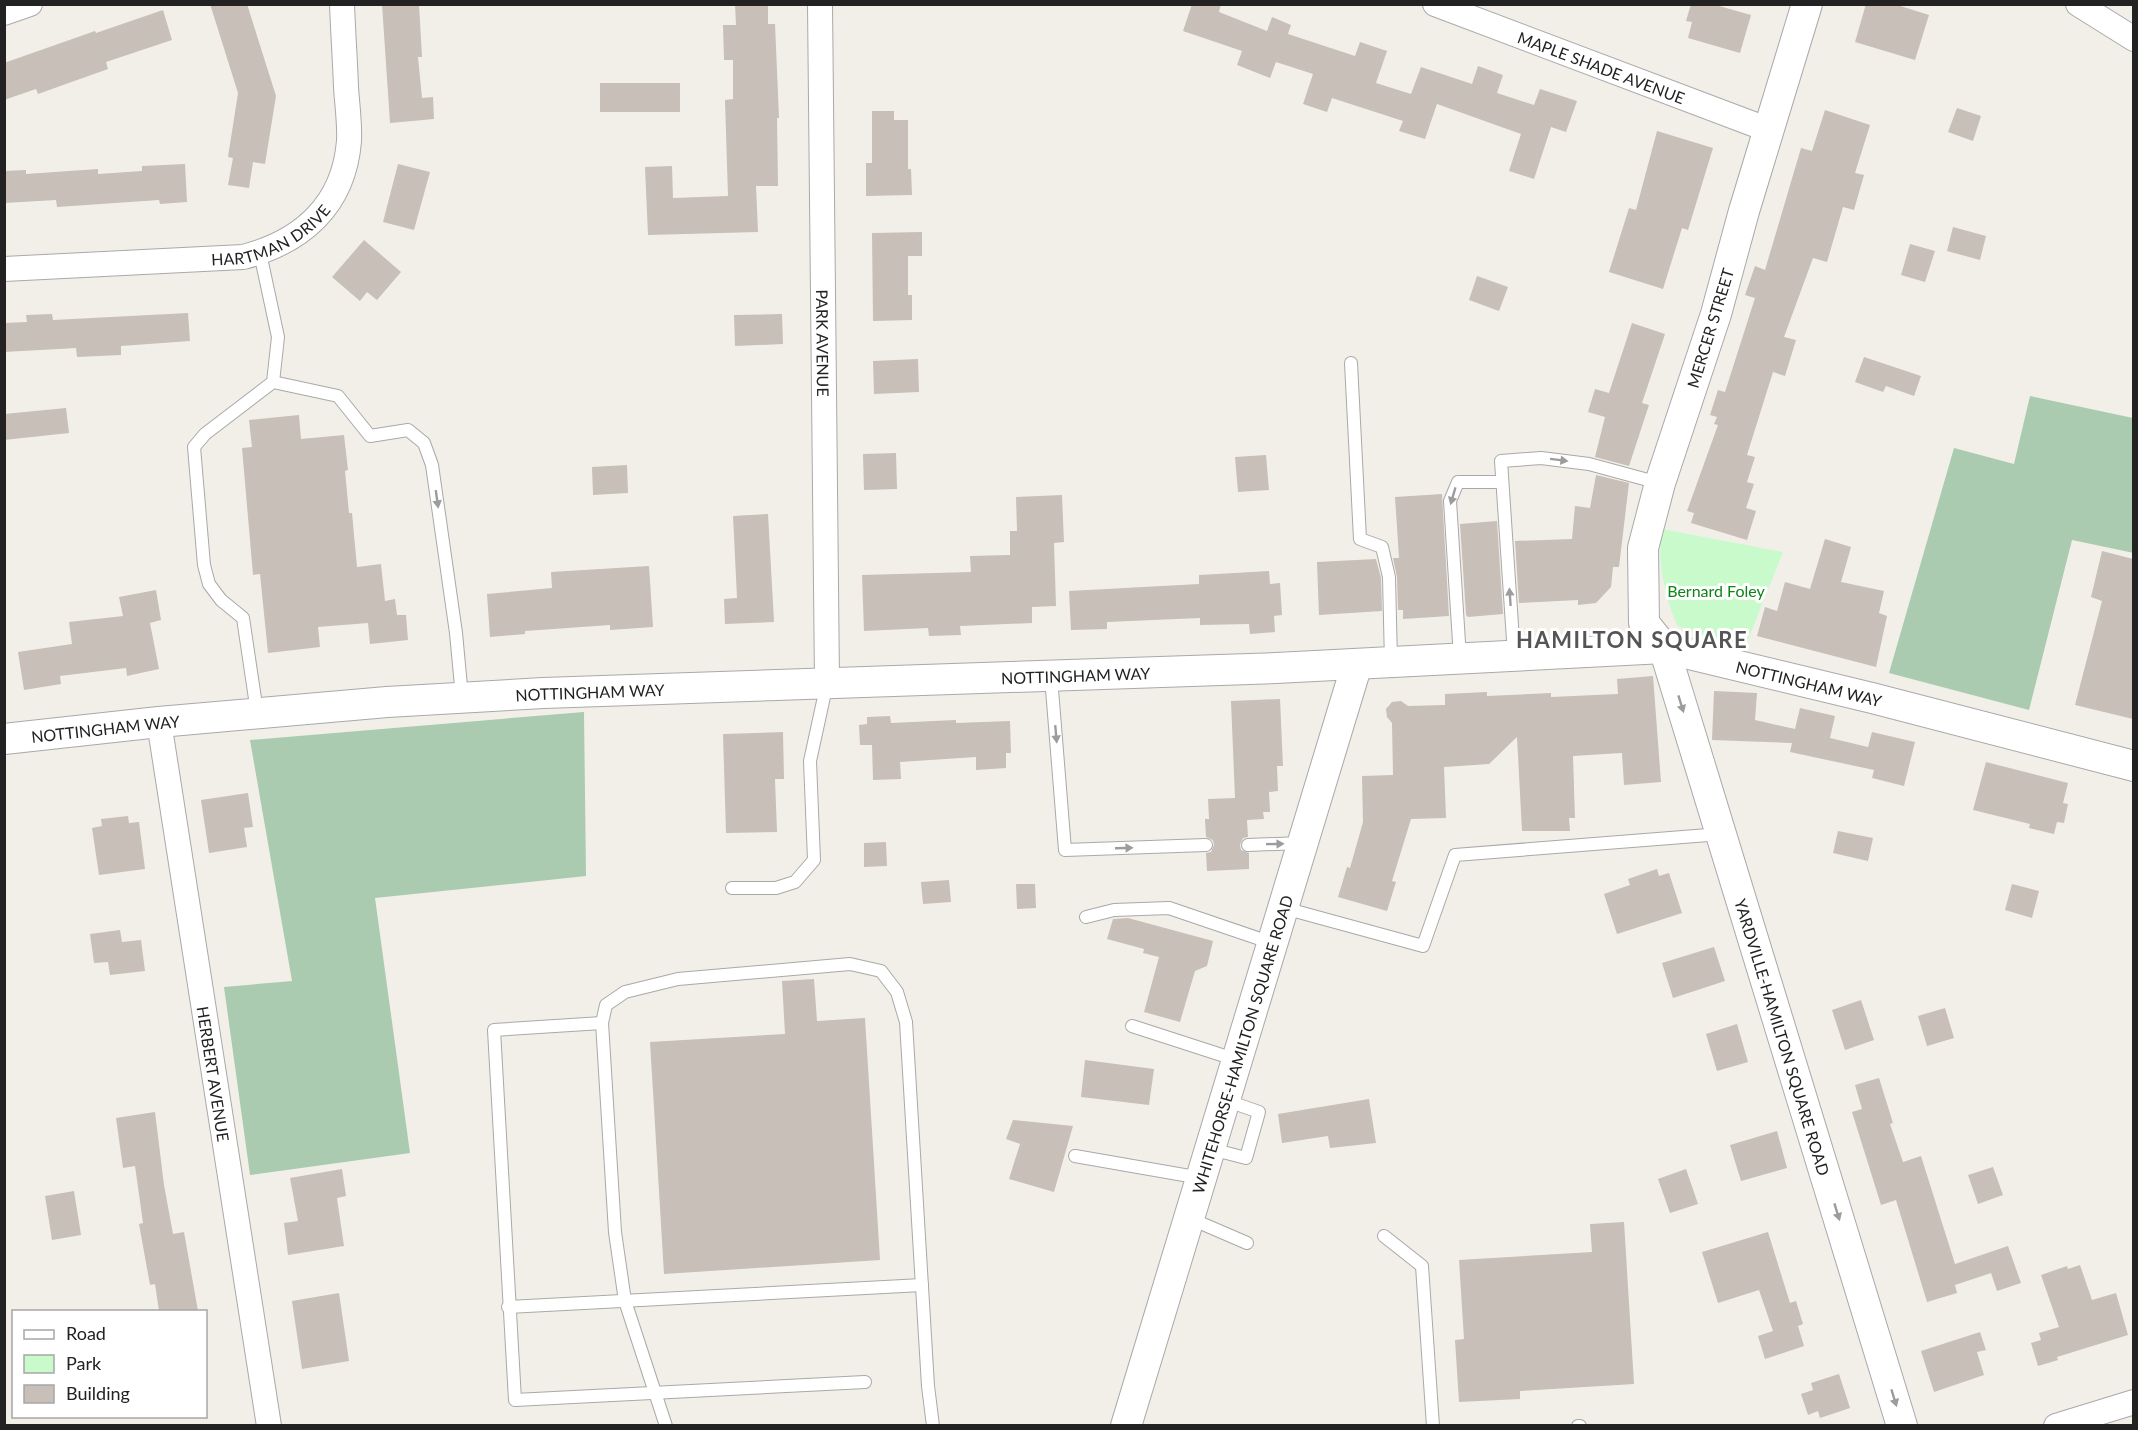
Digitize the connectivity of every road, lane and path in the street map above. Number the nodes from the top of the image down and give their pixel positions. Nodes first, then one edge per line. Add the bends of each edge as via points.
1 (30, 4) edge
2 (342, 4) edge
3 (820, 4) edge
4 (1435, 4) edge
5 (1807, 4) edge
6 (2078, 4) edge
7 (4, 13) edge
8 (2133, 39) edge
9 (1769, 130) junction
10 (261, 253) junction
11 (4, 269) edge
12 (1351, 363) dead end
13 (273, 382) junction
14 (1502, 482) junction
15 (1660, 483) junction
16 (1664, 648) junction
17 (1514, 655) junction
18 (1460, 658) junction
19 (1391, 662) junction
20 (1357, 664) junction
21 (1051, 675) junction
22 (827, 682) junction
23 (462, 698) junction
24 (258, 713) junction
25 (159, 722) junction
26 (4, 739) edge
27 (2133, 766) edge
28 (1721, 834) junction
29 (1303, 843) junction
30 (1248, 844) dead end
31 (1206, 845) dead end
32 (732, 888) dead end
33 (1283, 908) junction
34 (1086, 917) dead end
35 (1272, 943) junction
36 (602, 1023) junction
37 (1132, 1026) dead end
38 (1237, 1060) junction
39 (1074, 1156) dead end
40 (1201, 1178) junction
41 (1189, 1218) junction
42 (1384, 1236) dead end
43 (1247, 1243) dead end
44 (922, 1285) junction
45 (625, 1301) junction
46 (508, 1307) junction
47 (865, 1382) dead end
48 (655, 1394) junction
49 (2133, 1402) edge
50 (269, 1425) edge
51 (666, 1425) edge
52 (933, 1425) edge
53 (1126, 1425) edge
54 (1433, 1425) edge
55 (1902, 1425) edge
56 (2056, 1425) edge

1 - 7 street
2 - 10 street, HARTMAN DRIVE via 349,141 344,171 332,197 315,219 294,238
3 - 22 street, PARK AVENUE
4 - 9 street, MAPLE SHADE AVENUE
5 - 9 street, MERCER STREET
6 - 8 street
9 - 15 street, MERCER STREET via 1716,314
10 - 11 street, HARTMAN DRIVE
10 - 13 lane via 278,337
12 - 19 lane via 1360,539 1382,547 1389,577
13 -> 23 lane via 338,396 370,436 408,430 424,443 432,465
13 - 24 lane via 205,434 194,447 204,565 209,584 243,618
14 -> 15 lane via 1500,461 1541,458 1589,464
17 -> 14 lane
14 -> 18 lane via 1458,482 1450,501
15 - 16 street, MERCER STREET via 1643,548 1644,622
16 - 17 street, NOTTINGHAM WAY
16 - 27 street, NOTTINGHAM WAY
16 -> 28 street, YARDVILLE-HAMILTON SQUARE ROAD
17 - 18 street, NOTTINGHAM WAY
18 - 19 street, NOTTINGHAM WAY
19 - 20 street, NOTTINGHAM WAY
20 - 21 street, NOTTINGHAM WAY
20 - 29 street, WHITEHORSE-HAMILTON SQUARE ROAD
21 - 22 street, NOTTINGHAM WAY
21 -> 31 lane via 1065,850
22 - 23 street, NOTTINGHAM WAY
22 - 32 lane via 810,760 814,861 795,882 776,888
23 - 24 street, NOTTINGHAM WAY
24 - 25 street, NOTTINGHAM WAY
25 - 26 street, NOTTINGHAM WAY
25 - 50 street, HERBERT AVENUE
28 - 33 lane via 1455,855 1423,946
28 -> 55 street, YARDVILLE-HAMILTON SQUARE ROAD
30 -> 29 lane
29 - 33 street, WHITEHORSE-HAMILTON SQUARE ROAD
33 - 35 street, WHITEHORSE-HAMILTON SQUARE ROAD
34 - 35 lane via 1114,910 1169,908
35 - 38 street, WHITEHORSE-HAMILTON SQUARE ROAD
36 - 44 lane via 606,1005 625,992 678,979 850,964 881,971 897,992 906,1022
36 - 45 lane via 615,1232
36 - 46 lane via 494,1030
37 - 38 lane
38 - 40 street, WHITEHORSE-HAMILTON SQUARE ROAD
39 - 40 lane
40 - 41 street, WHITEHORSE-HAMILTON SQUARE ROAD
41 - 43 lane
41 - 53 street, WHITEHORSE-HAMILTON SQUARE ROAD
42 - 54 lane via 1422,1266
44 - 45 lane
44 - 52 lane
45 - 46 lane
45 - 48 lane
46 - 48 lane via 515,1400
47 - 48 lane
48 - 51 lane
49 - 56 street

